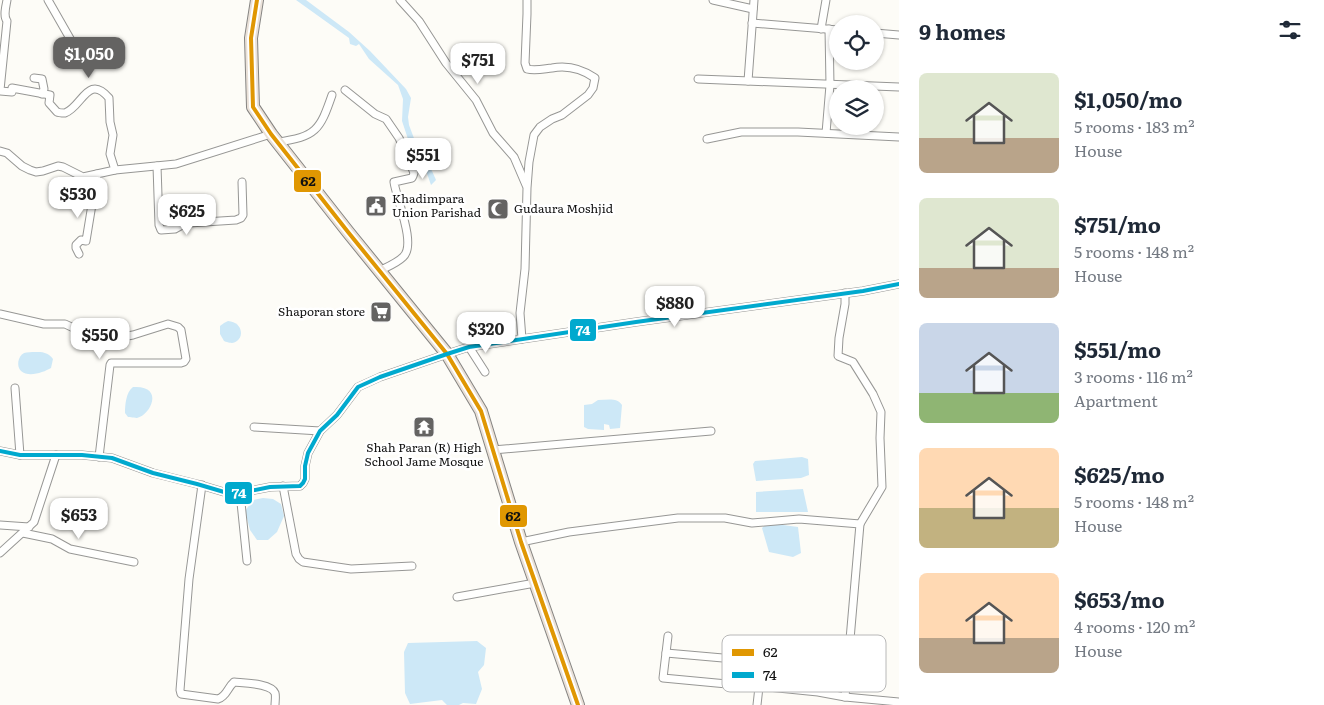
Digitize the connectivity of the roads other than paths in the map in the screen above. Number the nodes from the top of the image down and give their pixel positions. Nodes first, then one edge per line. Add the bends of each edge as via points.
1 (7, 0) edge
2 (48, 0) edge
3 (258, 0) edge
4 (400, 0) edge
5 (526, 0) edge
6 (713, 0) edge
7 (754, 0) edge
8 (826, 0) edge
9 (753, 9) junction
10 (752, 23) junction
11 (825, 29) junction
12 (829, 29) edge
13 (884, 34) edge
14 (899, 35) edge
15 (72, 42) dead end
16 (34, 78) dead end
17 (698, 79) dead end
18 (830, 80) edge
19 (748, 81) junction
20 (829, 84) edge
21 (884, 86) edge
22 (899, 87) edge
23 (0, 90) edge
24 (345, 90) dead end
25 (42, 94) junction
26 (332, 95) dead end
27 (829, 96) edge
28 (826, 133) junction
29 (899, 136) edge
30 (274, 138) junction
31 (707, 139) dead end
32 (0, 151) edge
33 (157, 166) junction
34 (115, 170) junction
35 (97, 174) junction
36 (242, 182) dead end
37 (527, 188) junction
38 (80, 254) dead end
39 (379, 271) junction
40 (899, 284) edge
41 (845, 293) junction
42 (0, 314) edge
43 (522, 339) junction
44 (469, 348) junction
45 (446, 354) junction
46 (485, 372) dead end
47 (15, 388) dead end
48 (254, 427) dead end
49 (711, 431) dead end
50 (320, 432) junction
51 (493, 450) junction
52 (0, 451) edge
53 (20, 455) junction
54 (56, 455) junction
55 (99, 457) junction
56 (202, 485) junction
57 (283, 486) junction
58 (240, 493) junction
59 (860, 524) junction
60 (0, 525) edge
61 (29, 527) junction
62 (23, 533) junction
63 (521, 542) junction
64 (0, 553) edge
65 (247, 561) dead end
66 (134, 562) dead end
67 (412, 566) dead end
68 (536, 583) junction
69 (457, 596) dead end
70 (851, 635) edge
71 (668, 636) dead end
72 (666, 653) junction
73 (722, 658) edge
74 (722, 683) edge
75 (758, 692) edge
76 (818, 692) edge
77 (846, 692) edge
78 (846, 697) junction
79 (899, 702) edge
80 (275, 705) edge
81 (578, 705) edge
82 (757, 705) edge

1 - 23 street
2 - 15 street
3 - 30 highway via 251,38 253,107
4 - 37 street via 476,100 493,133 514,157
5 - 37 street via 527,68 571,67 595,78 588,95 534,135
6 - 9 street
7 - 9 street
8 - 11 street
9 - 10 street
10 - 11 street
10 - 19 street
11 - 12 street
11 - 18 street
13 - 14 street
16 - 25 street via 42,79
17 - 19 street
19 - 20 street
21 - 22 street
23 - 25 street via 12,92 12,88
24 - 39 street via 386,120 399,138 414,173 412,178 394,182 409,243 407,252
25 - 34 street via 50,95 49,103 57,112 64,113 91,90 108,95 113,135 110,154
26 - 30 street via 325,115 308,135 292,140
27 - 28 street
28 - 29 street
28 - 31 street via 741,132
30 - 33 street
30 - 39 highway
32 - 35 street via 36,172 58,166 83,177
33 - 34 street
33 - 36 street via 161,230 189,223 241,218
34 - 35 street
35 - 38 street via 86,240 80,240 76,245
37 - 43 street via 525,269 520,313
39 - 45 highway
40 - 41 street
41 - 43 street
41 - 59 street via 838,356 853,362 881,412 882,487
42 - 55 street via 44,324 65,324 106,340 168,324 178,327 184,362 110,365
43 - 44 street
44 - 45 street
44 - 46 street
45 - 50 street via 358,387
45 - 51 highway via 481,411
47 - 53 street
48 - 50 street
49 - 51 street
50 - 57 street via 308,454 303,483 300,486
51 - 63 highway
52 - 53 street
53 - 54 street
54 - 55 street
54 - 61 street via 34,522
55 - 56 street
56 - 58 street
56 - 80 street via 185,618 181,694 218,699 234,682 272,689
57 - 58 street
57 - 67 street via 296,554 303,562 351,569
58 - 65 street
59 - 63 street via 799,519 752,523 725,518 678,518 568,532
59 - 70 street
60 - 61 street
61 - 62 street
62 - 64 street
62 - 66 street via 52,539 70,549
63 - 68 highway
68 - 69 street
68 - 81 highway
71 - 72 street
72 - 73 street
72 - 74 street via 664,678
75 - 82 street
76 - 78 street
77 - 78 street
78 - 79 street

